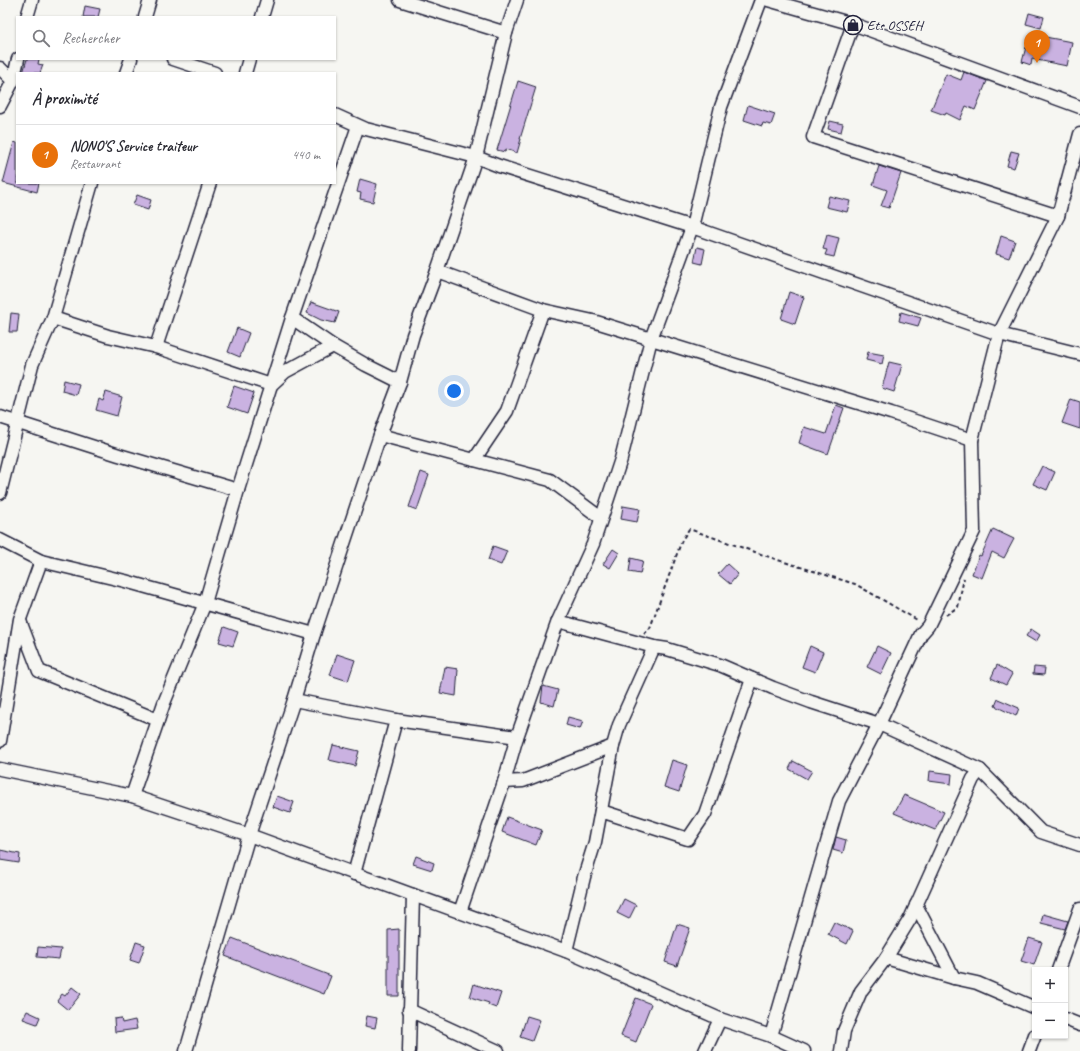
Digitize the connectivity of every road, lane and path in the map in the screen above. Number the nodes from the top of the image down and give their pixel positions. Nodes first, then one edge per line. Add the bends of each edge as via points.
1 (32, 0) edge
2 (150, 0) edge
3 (267, 0) edge
4 (400, 0) edge
5 (517, 0) edge
6 (761, 0) edge
7 (768, 0) edge
8 (31, 16) edge
9 (144, 16) edge
10 (262, 16) edge
11 (853, 24) junction
12 (506, 33) junction
13 (18, 60) edge
14 (131, 60) edge
15 (176, 60) edge
16 (249, 60) edge
17 (0, 68) edge
18 (126, 72) edge
19 (212, 72) edge
20 (245, 72) edge
21 (13, 81) junction
22 (0, 106) edge
23 (1080, 107) edge
24 (336, 116) edge
25 (358, 126) junction
26 (1080, 134) edge
27 (476, 157) junction
28 (92, 184) edge
29 (210, 184) edge
30 (1058, 216) junction
31 (692, 227) junction
32 (437, 271) junction
33 (543, 310) junction
34 (53, 318) junction
35 (292, 318) junction
36 (999, 334) junction
37 (651, 339) junction
38 (333, 346) junction
39 (156, 347) junction
40 (1080, 354) edge
41 (400, 382) junction
42 (271, 385) junction
43 (0, 417) edge
44 (19, 423) junction
45 (380, 435) junction
46 (972, 440) junction
47 (474, 460) junction
48 (238, 490) junction
49 (0, 493) edge
50 (601, 518) junction
51 (0, 540) edge
52 (41, 561) junction
53 (964, 576) dead end
54 (206, 603) junction
55 (20, 619) junction
56 (558, 621) junction
57 (928, 626) junction
58 (314, 634) junction
59 (636, 642) junction
60 (654, 647) junction
61 (752, 679) junction
62 (294, 700) junction
63 (158, 720) junction
64 (396, 720) junction
65 (879, 724) junction
66 (517, 737) junction
67 (0, 741) edge
68 (613, 746) junction
69 (0, 769) edge
70 (980, 770) junction
71 (504, 782) junction
72 (132, 796) junction
73 (601, 811) junction
74 (249, 835) junction
75 (1080, 845) edge
76 (354, 874) junction
77 (413, 895) junction
78 (916, 905) junction
79 (1080, 909) edge
80 (460, 912) junction
81 (566, 951) junction
82 (886, 958) junction
83 (1059, 967) edge
84 (954, 978) junction
85 (1032, 1007) edge
86 (409, 1010) junction
87 (720, 1019) junction
88 (1068, 1020) edge
89 (1080, 1025) edge
90 (771, 1036) junction
91 (1034, 1039) edge
92 (799, 1050) edge
93 (186, 1051) edge
94 (409, 1051) edge
95 (498, 1051) edge
96 (705, 1051) edge
97 (841, 1051) edge
98 (1030, 1051) edge

1 - 8 street
2 - 9 street
3 - 10 street
4 - 12 street
5 - 12 street
6 - 31 street via 721,107
7 - 11 street
11 - 23 street
11 - 30 street via 813,137
12 - 27 street
13 - 21 street
14 - 18 street
15 - 19 street
16 - 20 street
17 - 21 street
21 - 22 street
24 - 25 street
25 - 27 street
25 - 35 street
26 - 30 street
27 - 31 street
27 - 32 street
28 - 34 street
29 - 39 street
30 - 36 street
31 - 36 street
31 - 37 street
32 - 33 street
32 - 41 street via 413,335
33 - 37 street via 593,321
33 - 47 street via 507,411
34 - 39 street via 108,336
34 - 44 street via 32,365
35 - 38 street
35 - 42 street
36 - 40 street
36 - 46 street
37 - 46 street
37 - 50 street via 621,459
38 - 41 street
38 - 42 street via 285,372
39 - 42 street
41 - 45 street
42 - 48 street
43 - 44 street
44 - 48 street
44 - 49 street
45 - 47 street
45 - 58 street
46 - 57 street via 974,531
47 - 50 street via 550,480
48 - 54 street
50 - 56 street via 593,544
51 - 52 street
52 - 54 street
52 - 55 street
53 - 57 path via 958,607
54 - 58 street
54 - 63 street
55 - 63 street via 39,671
55 - 67 street
56 - 59 street
56 - 66 street
57 - 59 path via 855,584 689,529 682,540 650,628
57 - 65 street via 921,634
58 - 62 street
59 - 60 street
60 - 61 street via 720,665
60 - 68 street via 619,725
61 - 65 street
61 - 73 street via 705,814 688,838
62 - 64 street
62 - 74 street
63 - 72 street
64 - 66 street
64 - 76 street
65 - 70 street
65 - 90 street via 839,801
66 - 71 street
68 - 71 street via 523,781
68 - 73 street
69 - 72 street
70 - 75 street via 1041,832
70 - 78 street via 973,779
71 - 80 street
72 - 74 street
73 - 81 street
74 - 76 street
74 - 93 street
76 - 77 street
77 - 80 street
77 - 86 street
78 - 82 street
78 - 84 street
79 - 83 street
80 - 81 street
81 - 87 street
82 - 84 street
82 - 97 street via 861,991 844,1030
84 - 85 street via 977,983
86 - 94 street
86 - 95 street
87 - 90 street
87 - 96 street
88 - 89 street
90 - 92 street
91 - 98 street

